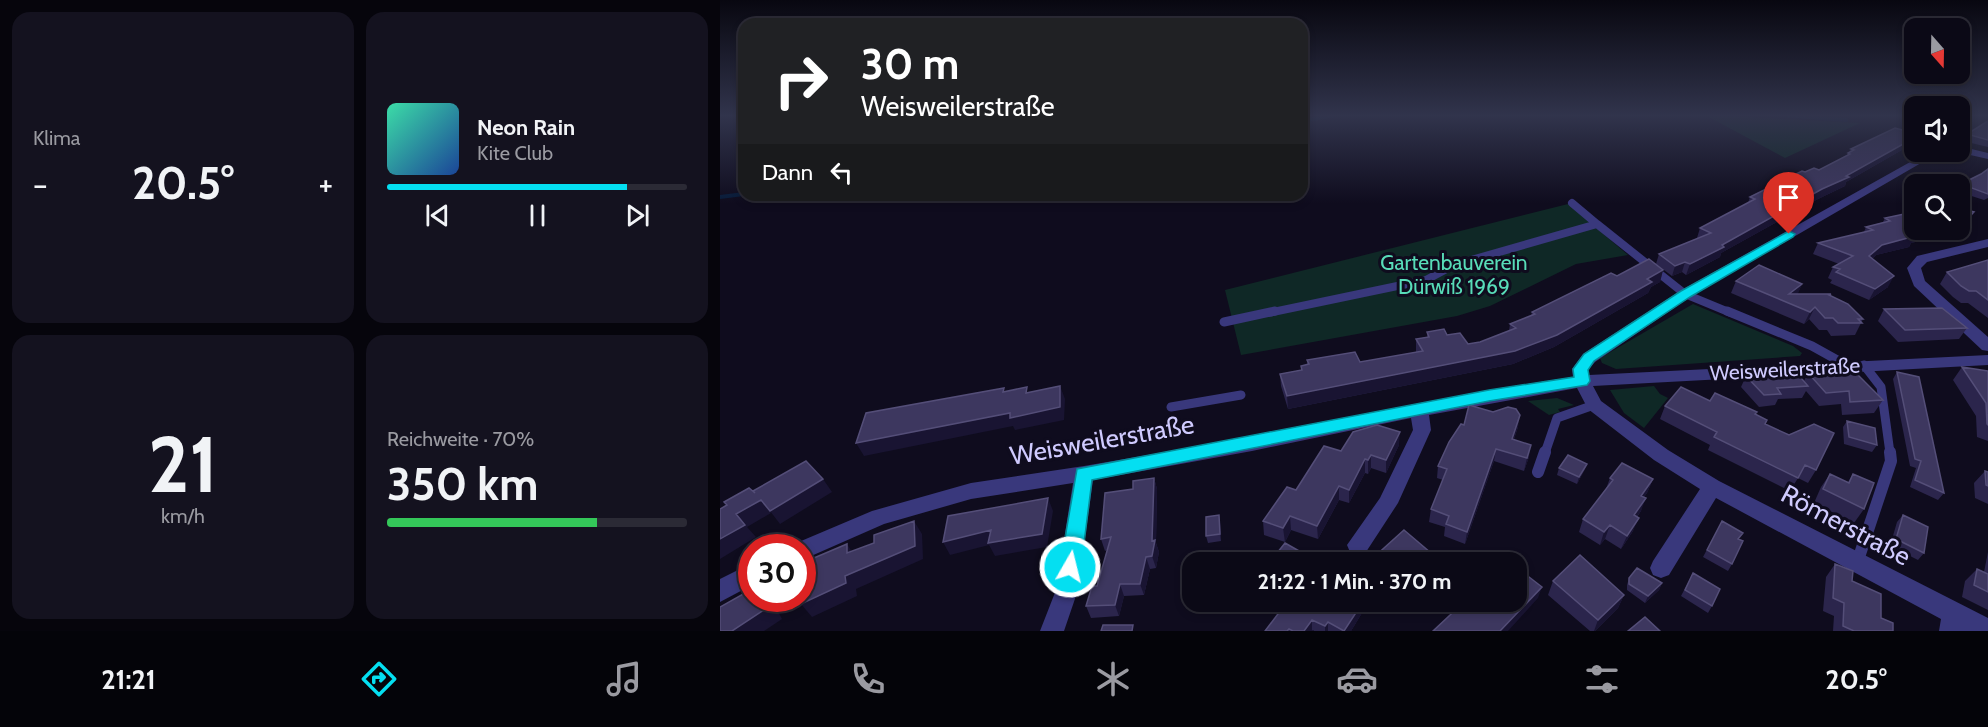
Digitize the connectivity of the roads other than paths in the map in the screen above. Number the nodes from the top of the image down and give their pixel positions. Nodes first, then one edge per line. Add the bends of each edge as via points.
1 (1970, 151) edge
2 (1988, 156) edge
3 (1917, 162) edge
4 (1572, 203) dead end
5 (1597, 224) junction
6 (1988, 243) edge
7 (1685, 294) junction
8 (1224, 322) dead end
9 (1988, 346) edge
10 (1988, 360) edge
11 (1856, 366) junction
12 (1582, 381) junction
13 (1241, 395) dead end
14 (1594, 405) junction
15 (1171, 407) dead end
16 (1419, 410) junction
17 (1538, 472) dead end
18 (1084, 474) junction
19 (1712, 487) junction
20 (816, 545) edge
21 (1358, 545) dead end
22 (1857, 563) junction
23 (1661, 568) dead end
24 (738, 581) edge
25 (720, 591) edge
26 (1952, 622) edge
27 (1052, 631) edge
28 (1988, 631) edge

1 - 2 street
3 - 7 street
4 - 5 lane
5 - 7 lane
5 - 8 lane via 1454,265 1426,280
6 - 9 street via 1922,259 1914,268 1919,283
7 - 11 lane
7 - 12 street via 1589,358 1580,369
10 - 11 street, Weisweilerstraße
11 - 12 street, Weisweilerstraße
11 - 22 lane via 1881,387 1891,461
12 - 14 street, Römerstraße
12 - 16 street, Weisweilerstraße
13 - 15 lane
14 - 17 lane via 1557,418
14 - 19 street, Römerstraße
16 - 18 street, Weisweilerstraße
16 - 21 street via 1422,429 1388,503
18 - 20 street, Weisweilerstraße via 971,491 879,517
18 - 27 street via 1067,590
19 - 22 street, Römerstraße
19 - 23 street
22 - 26 street, Römerstraße
24 - 25 street
26 - 28 street, Römerstraße

